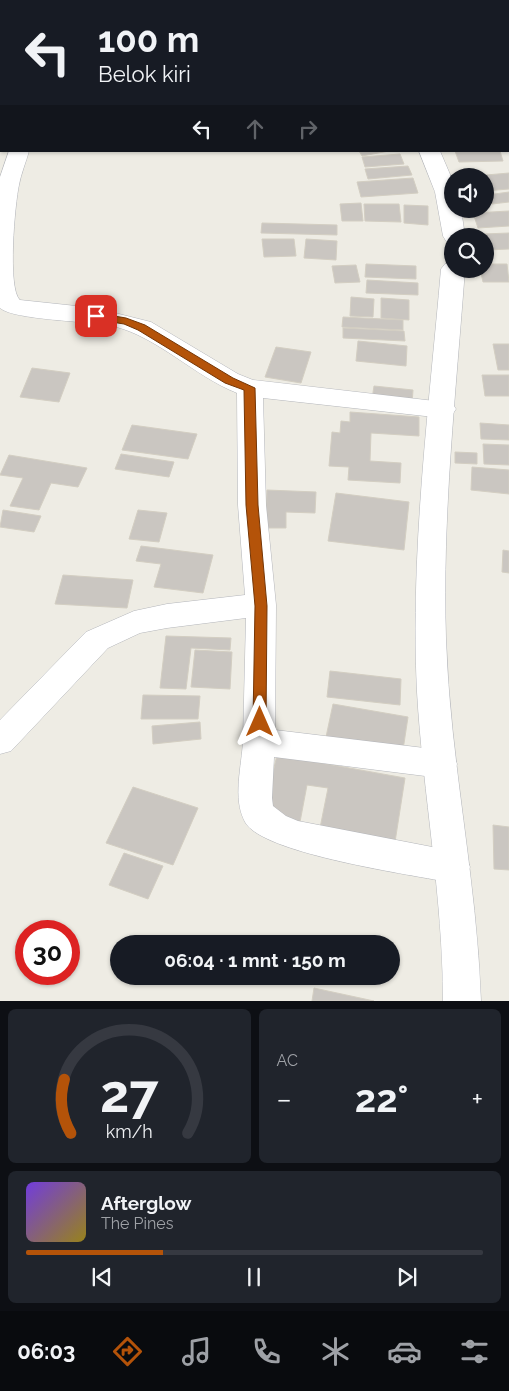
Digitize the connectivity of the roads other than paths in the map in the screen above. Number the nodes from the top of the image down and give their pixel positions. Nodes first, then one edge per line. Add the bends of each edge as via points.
1 (19, 152) edge
2 (430, 152) edge
3 (453, 228) edge
4 (452, 278) edge
5 (7, 308) edge
6 (250, 388) junction
7 (443, 409) junction
8 (261, 606) junction
9 (0, 741) edge
10 (259, 742) junction
11 (441, 764) junction
12 (453, 867) junction
13 (462, 1001) edge

1 - 5 street via 8,185 2,232 2,290
2 - 3 street via 437,163
4 - 7 street
5 - 6 street via 81,314 142,327 229,380
6 - 7 street
6 - 8 street via 252,505
7 - 11 street via 430,605 433,693
8 - 9 street via 167,616 134,623 97,640
8 - 10 street
10 - 11 street
10 - 12 street via 255,798 258,814 274,827 297,836
11 - 12 street
12 - 13 street via 463,954

